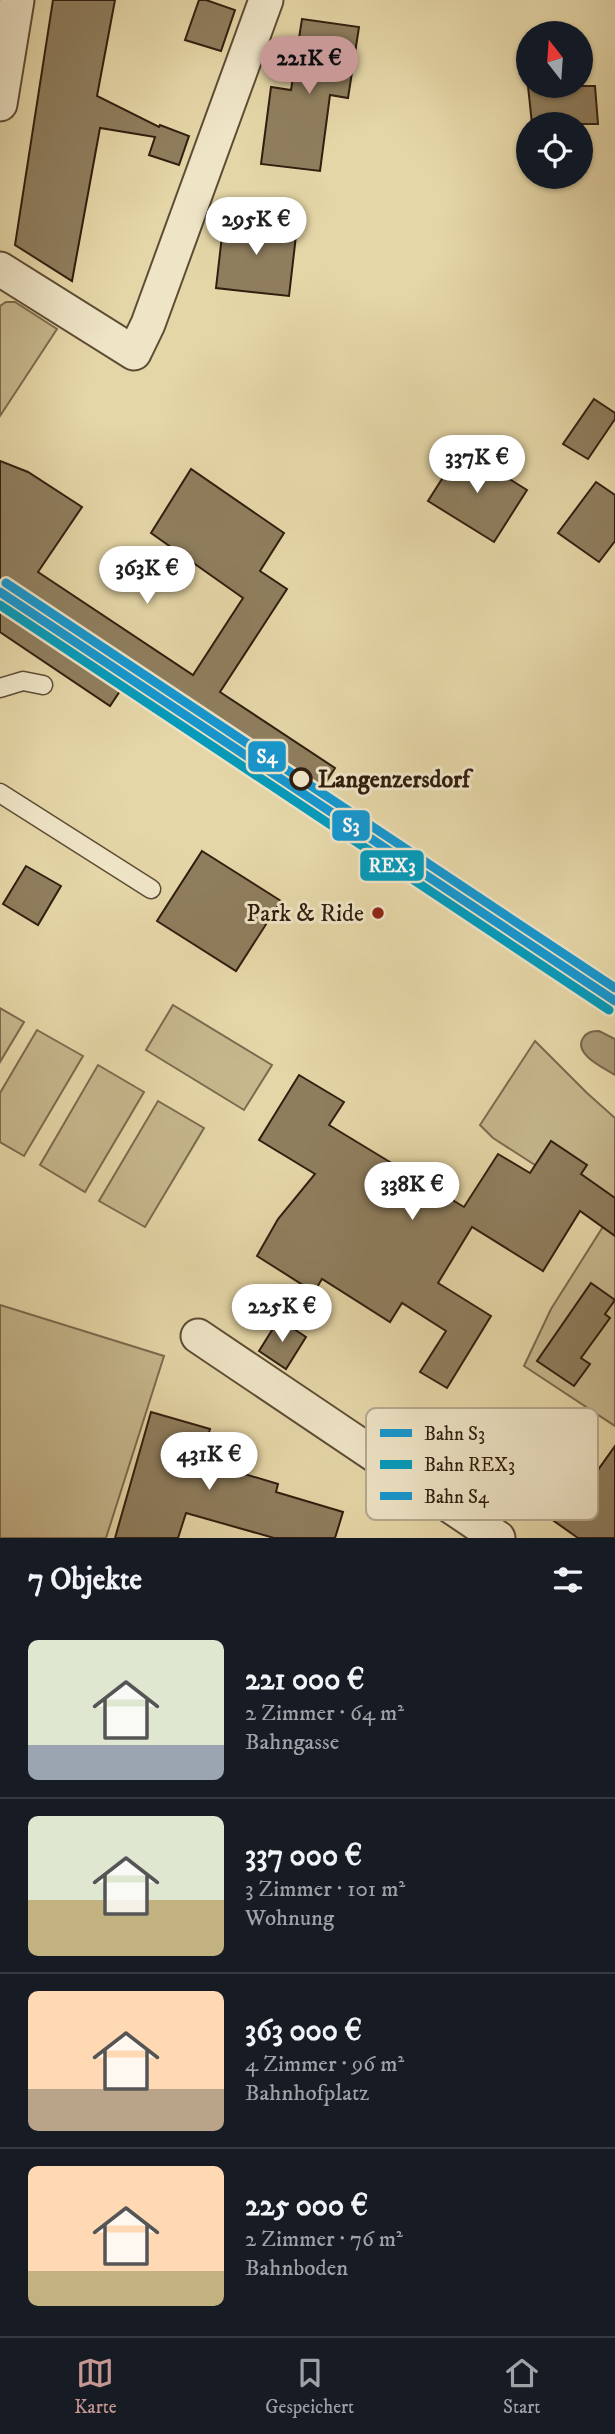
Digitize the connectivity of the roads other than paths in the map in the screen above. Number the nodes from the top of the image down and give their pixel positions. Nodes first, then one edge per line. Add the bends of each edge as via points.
1 (17, 0) edge
2 (266, 0) edge
3 (0, 104) edge
4 (0, 269) edge
5 (2, 683) edge
6 (43, 685) dead end
7 (0, 793) edge
8 (151, 889) dead end
9 (198, 1336) dead end
10 (366, 1449) edge
11 (471, 1520) edge
12 (498, 1538) edge

1 - 3 street
2 - 4 street via 134,353
5 - 6 lane
7 - 8 lane
9 - 10 street
11 - 12 street

